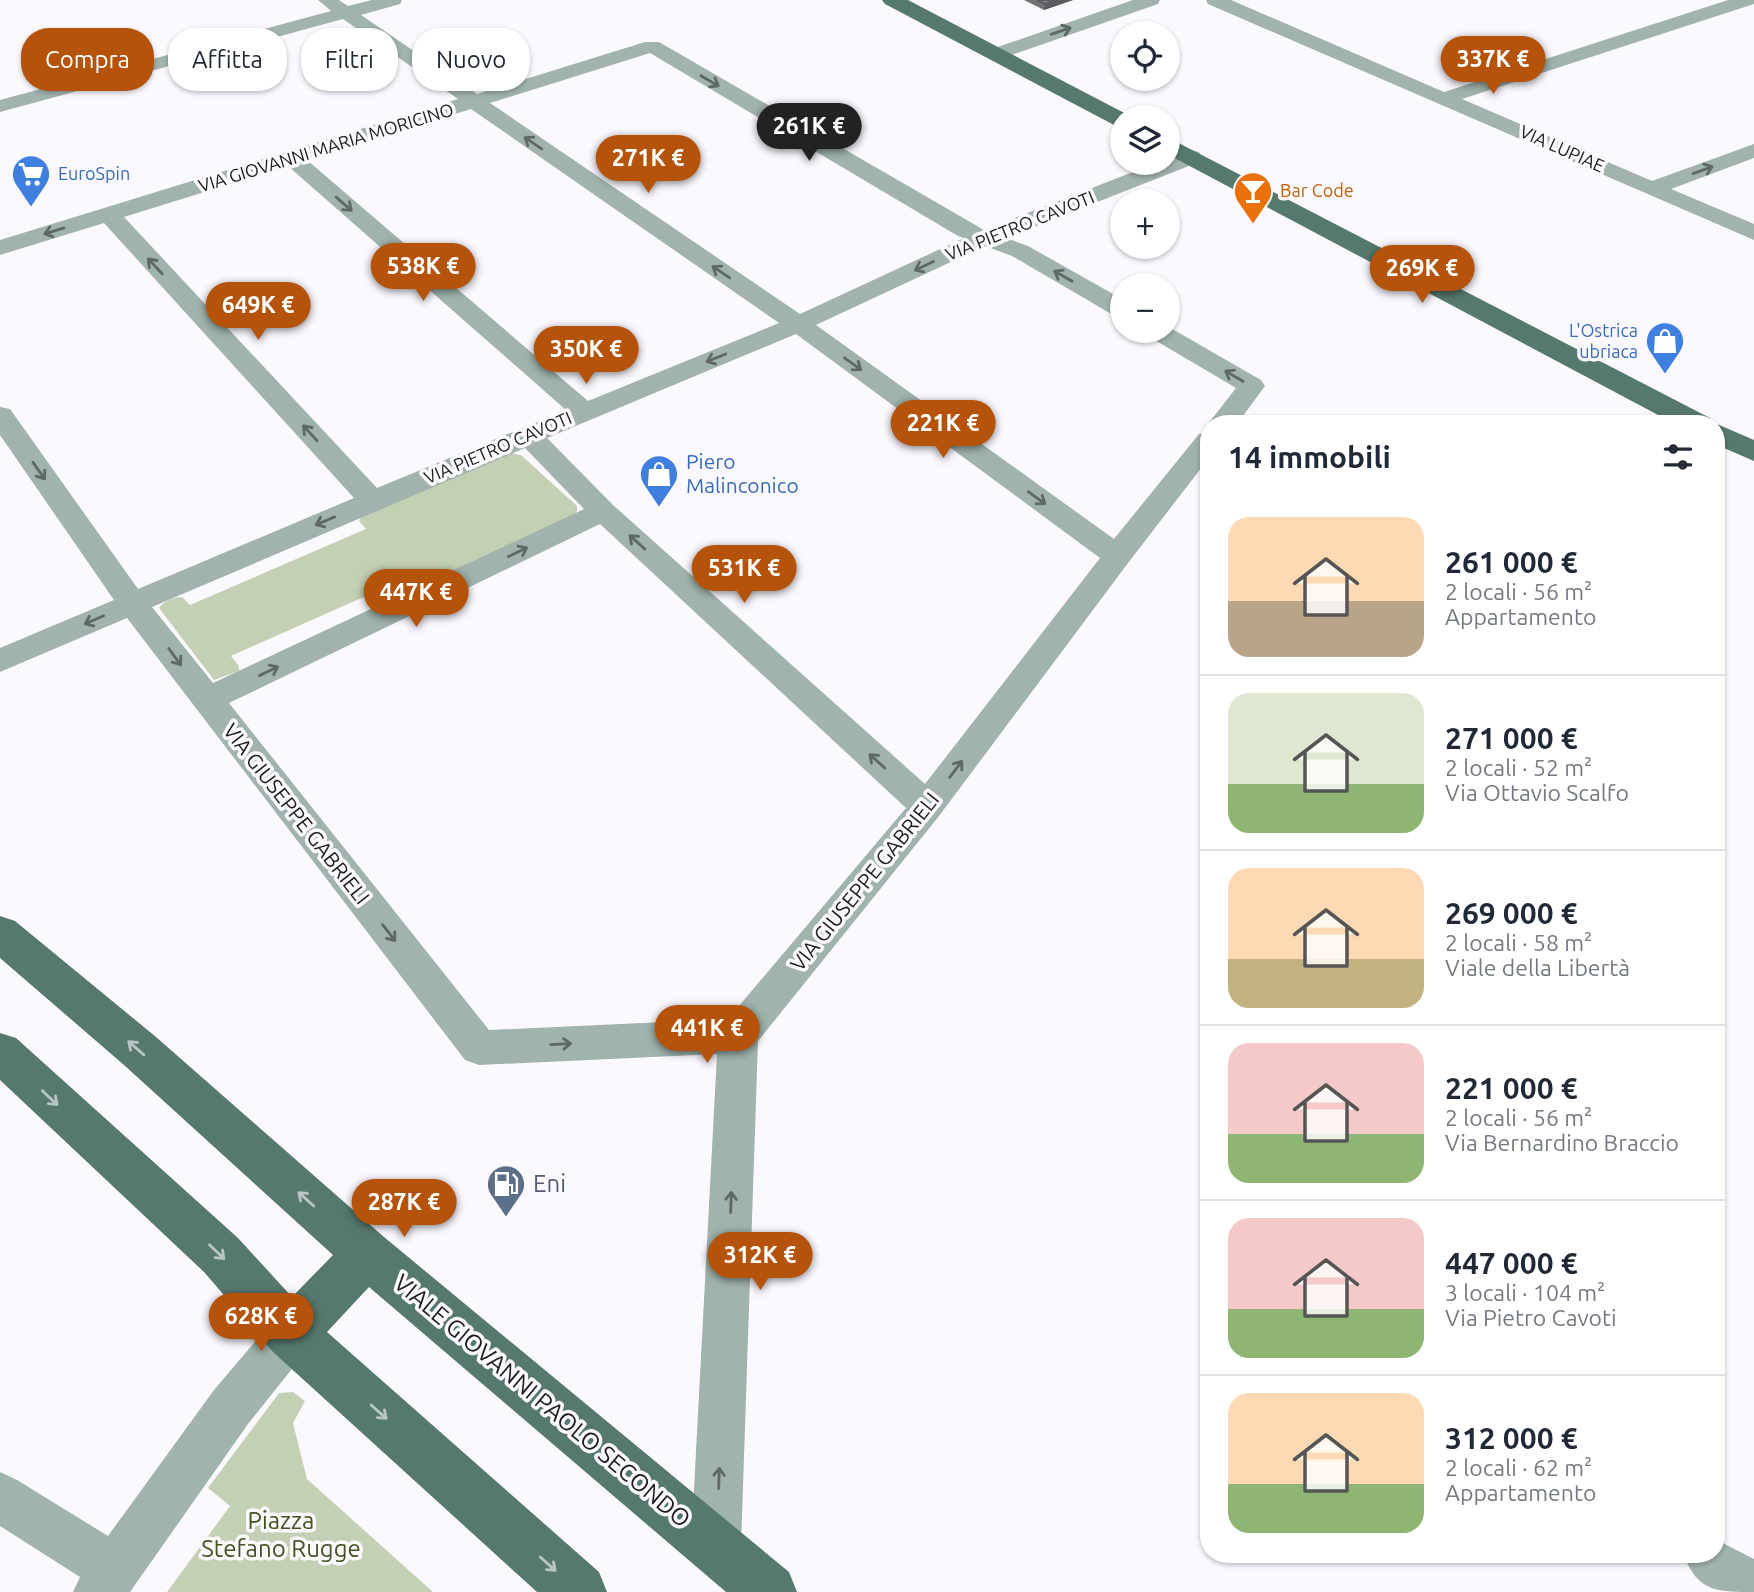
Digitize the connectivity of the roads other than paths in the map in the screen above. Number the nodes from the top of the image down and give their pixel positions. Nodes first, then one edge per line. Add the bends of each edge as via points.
1 (327, 0) edge
2 (393, 0) edge
3 (892, 0) edge
4 (1152, 0) edge
5 (1216, 0) edge
6 (1747, 0) edge
7 (344, 13) junction
8 (996, 54) junction
9 (1445, 98) junction
10 (474, 102) junction
11 (0, 106) edge
12 (1110, 114) edge
13 (1180, 151) edge
14 (1754, 151) edge
15 (1191, 157) junction
16 (292, 159) junction
17 (1652, 188) junction
18 (109, 215) junction
19 (1754, 233) edge
20 (986, 237) junction
21 (0, 248) edge
22 (1110, 303) edge
23 (798, 324) junction
24 (1178, 343) edge
25 (584, 412) junction
26 (0, 415) edge
27 (1229, 415) edge
28 (1682, 415) edge
29 (529, 436) junction
30 (1725, 437) edge
31 (1200, 451) edge
32 (1754, 452) edge
33 (373, 501) junction
34 (603, 511) junction
35 (1117, 556) junction
36 (132, 603) junction
37 (0, 661) edge
38 (207, 700) junction
39 (927, 807) junction
40 (0, 933) edge
41 (737, 1036) junction
42 (0, 1052) edge
43 (368, 1254) junction
44 (291, 1334) junction
45 (0, 1497) edge
46 (716, 1546) junction
47 (107, 1581) edge
48 (579, 1592) edge
49 (769, 1592) edge

1 - 7 street
2 - 7 street
3 - 8 main road
8 -> 4 street
5 - 9 street, VIA LUPIAE
6 - 9 street
7 - 10 street
7 - 11 street
8 - 12 main road
9 - 17 street, VIA LUPIAE
10 - 16 street, VIA GIOVANNI MARIA MORICINO
10 -> 20 street, VIA GIOVANNI MARIA MORICINO via 652,46 966,231
23 -> 10 street
13 - 15 main road
17 -> 14 street
15 - 20 street, VIA PIETRO CAVOTI
15 - 28 main road
16 - 18 street, VIA GIOVANNI MARIA MORICINO
16 -> 25 street
17 - 19 street, VIA LUPIAE
18 -> 21 street, VIA GIOVANNI MARIA MORICINO
33 -> 18 street
22 -> 20 street via 1020,251
20 -> 23 street, VIA PIETRO CAVOTI
23 -> 25 street, VIA PIETRO CAVOTI
23 -> 35 street
27 -> 24 street via 1252,386
25 - 29 street, VIA PIETRO CAVOTI
26 -> 36 street, VIA GIUSEPPE GABRIELI
29 - 33 street, VIA PIETRO CAVOTI
29 - 34 street
30 - 32 main road
31 - 35 street, VIA GIUSEPPE GABRIELI
33 -> 36 street, VIA PIETRO CAVOTI
38 -> 34 street
39 -> 34 street
39 -> 35 street, VIA GIUSEPPE GABRIELI
36 -> 37 street, VIA PIETRO CAVOTI
36 -> 38 street, VIA GIUSEPPE GABRIELI
38 -> 41 street, VIA GIUSEPPE GABRIELI via 479,1048
39 - 41 street, VIA GIUSEPPE GABRIELI
43 -> 40 main road, VIALE GIOVANNI PAOLO SECONDO
46 -> 41 street
42 -> 44 main road via 221,1255
43 - 44 main road
43 - 46 main road, VIALE GIOVANNI PAOLO SECONDO
44 - 47 street via 231,1407
44 -> 48 main road
45 - 47 street
46 - 49 main road, VIALE GIOVANNI PAOLO SECONDO

